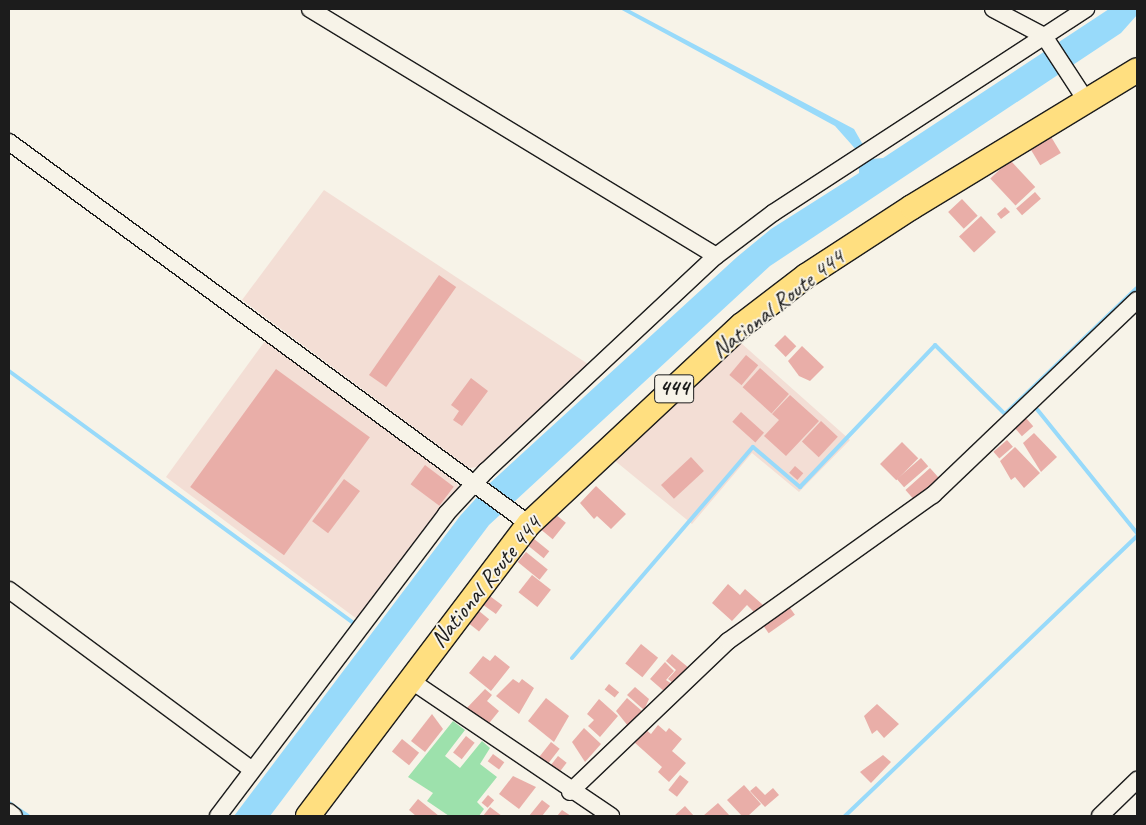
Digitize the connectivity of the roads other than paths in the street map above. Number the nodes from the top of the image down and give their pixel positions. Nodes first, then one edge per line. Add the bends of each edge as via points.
1 (310, 9) edge
2 (993, 9) edge
3 (1086, 9) edge
4 (1046, 38) junction
5 (1137, 70) edge
6 (1087, 102) junction
7 (9, 142) edge
8 (716, 256) junction
9 (1137, 300) edge
10 (478, 483) junction
11 (521, 518) junction
12 (9, 590) edge
13 (410, 680) junction
14 (252, 770) junction
15 (1137, 780) edge
16 (570, 792) junction
17 (9, 812) edge
18 (14, 816) edge
19 (218, 816) edge
20 (308, 816) edge
21 (611, 816) edge
22 (1100, 816) edge

1 - 8 street
2 - 4 street
3 - 4 street
4 - 6 street
4 - 8 street via 866,153
5 - 6 highway, National Route 444 / 444
6 - 11 highway, National Route 444 / 444 via 989,157 806,276 742,325
7 - 10 street
8 - 10 street
9 - 16 street via 932,495 728,641
10 - 11 street
10 - 14 street via 359,628
11 - 13 highway, National Route 444 / 444
12 - 14 street
13 - 16 street
13 - 20 highway, National Route 444 / 444
14 - 19 street
15 - 22 street
16 - 21 street
17 - 18 street

